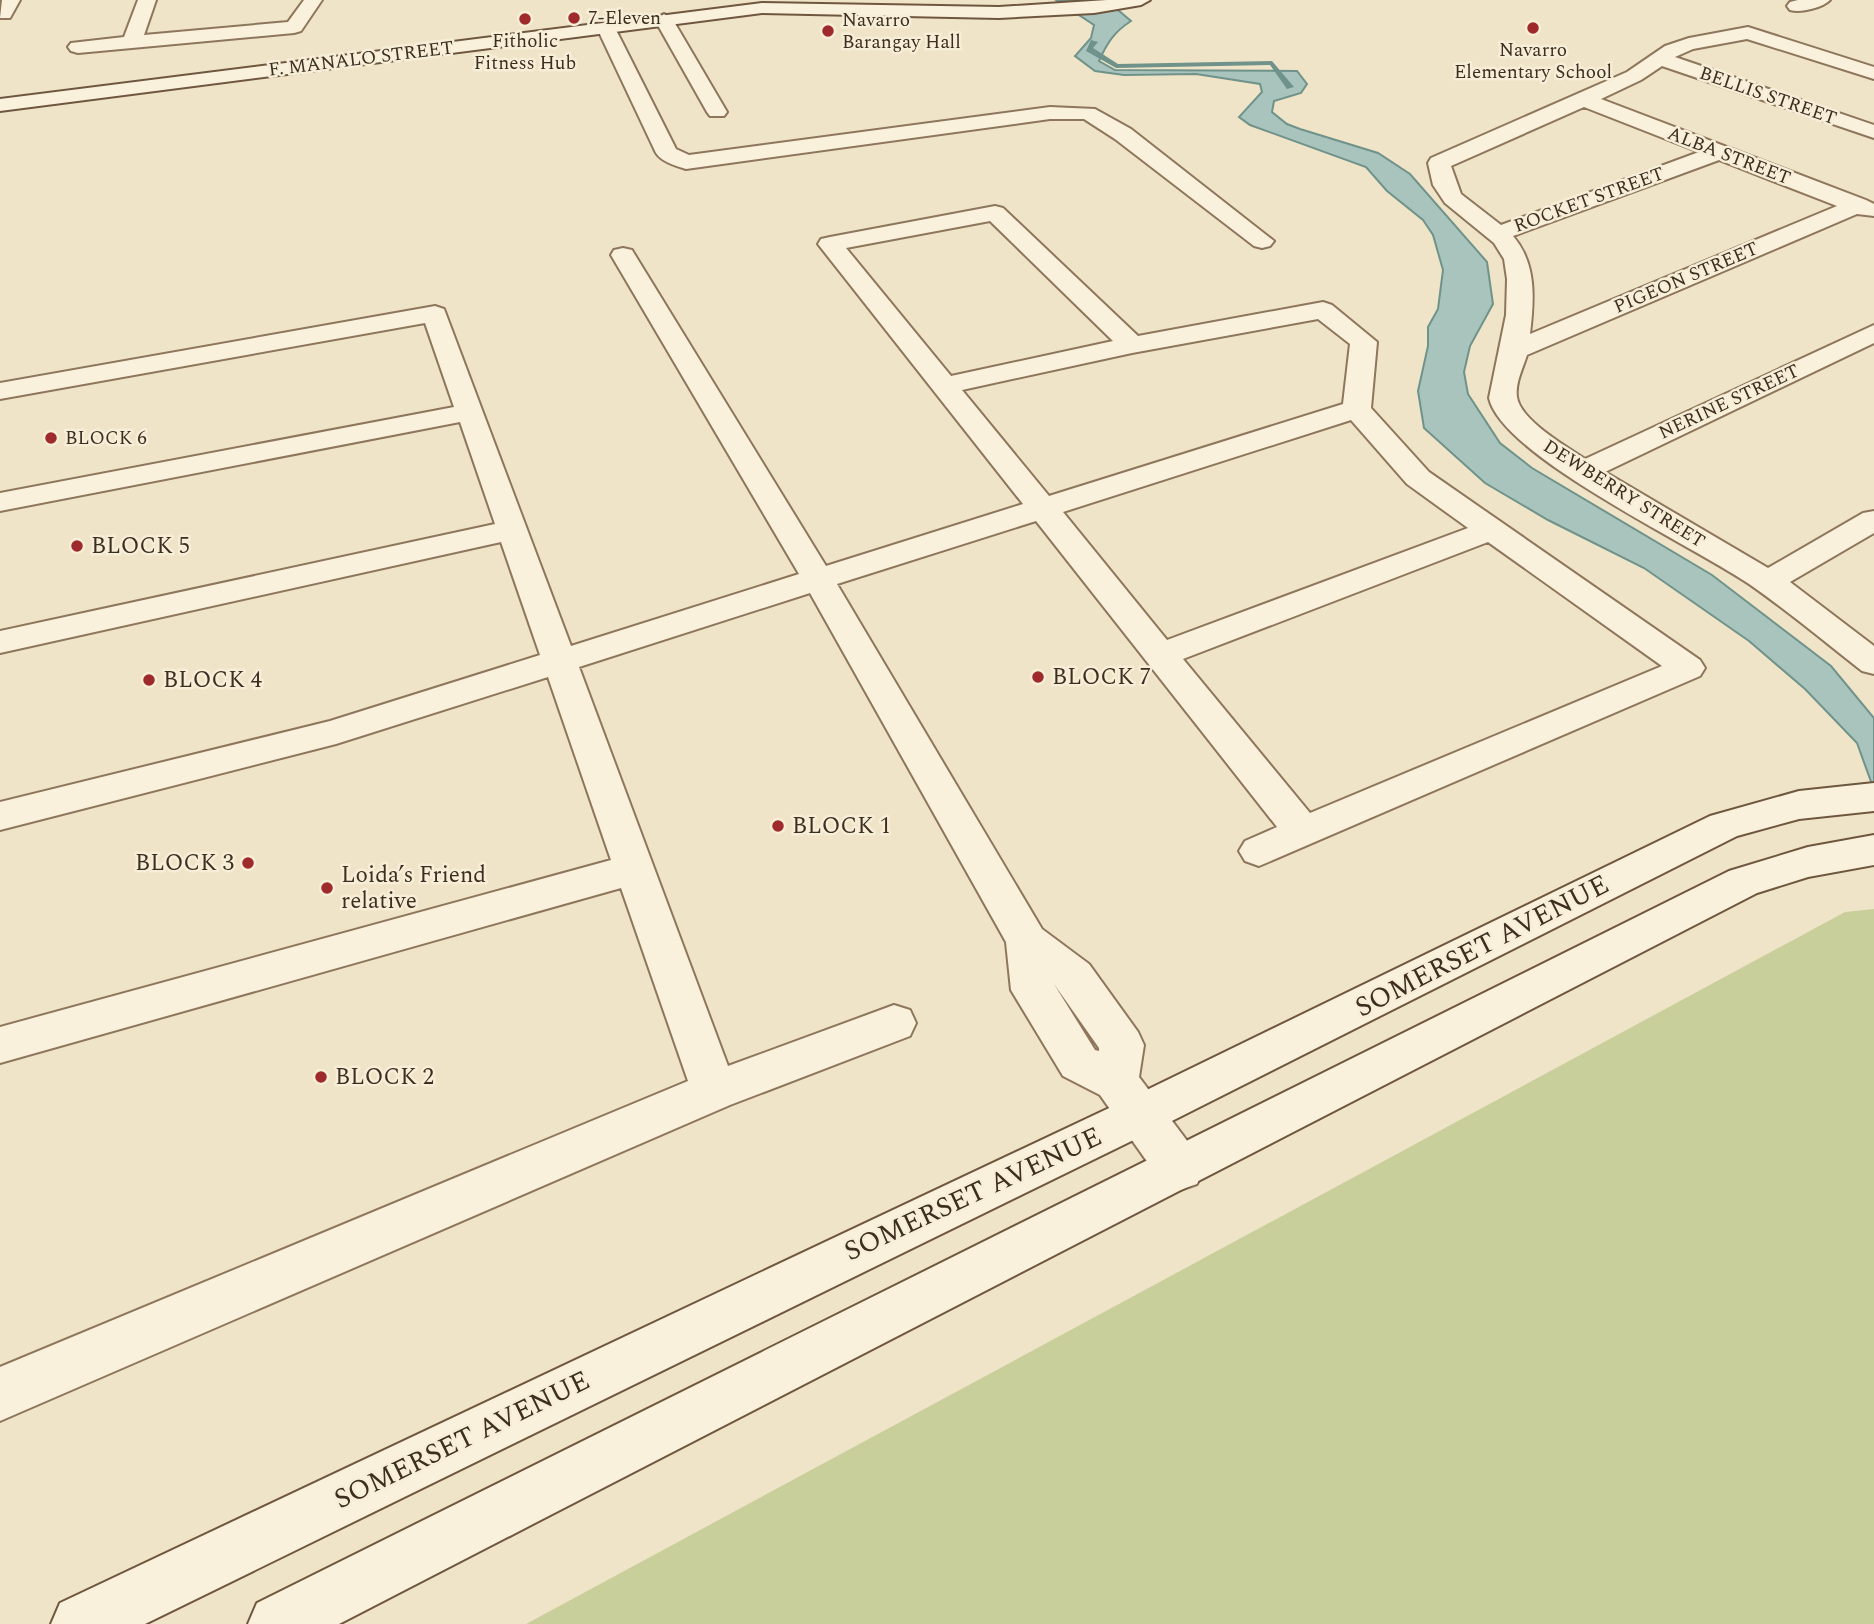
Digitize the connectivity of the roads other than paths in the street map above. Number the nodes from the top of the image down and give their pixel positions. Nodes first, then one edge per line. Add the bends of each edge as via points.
1 (147, 0) edge
2 (313, 0) edge
3 (1821, 0) edge
4 (1133, 2) edge
5 (817, 3) edge
6 (1796, 6) dead end
7 (664, 20) junction
8 (606, 28) junction
9 (132, 42) junction
10 (78, 47) dead end
11 (1662, 59) junction
12 (1874, 73) edge
13 (1584, 100) junction
14 (0, 105) edge
15 (717, 112) dead end
16 (1874, 132) edge
17 (1719, 152) junction
18 (1866, 209) edge
19 (1497, 234) junction
20 (1262, 241) dead end
21 (623, 255) dead end
22 (1874, 333) edge
23 (1132, 345) junction
24 (1515, 350) junction
25 (942, 386) junction
26 (0, 391) edge
27 (1357, 409) junction
28 (470, 412) junction
29 (1584, 471) junction
30 (0, 502) edge
31 (1043, 508) junction
32 (1874, 520) edge
33 (512, 530) junction
34 (1491, 530) junction
35 (819, 581) junction
36 (1767, 582) junction
37 (0, 642) edge
38 (1163, 654) junction
39 (559, 661) junction
40 (1874, 663) edge
41 (1863, 798) edge
42 (0, 816) edge
43 (1303, 832) junction
44 (1874, 850) edge
45 (1259, 851) dead end
46 (634, 869) junction
47 (894, 1023) dead end
48 (0, 1045) edge
49 (714, 1091) junction
50 (1128, 1098) junction
51 (1180, 1169) junction
52 (0, 1394) edge
53 (81, 1624) edge
54 (278, 1624) edge

1 - 9 street
2 - 9 street via 294,27
3 - 6 street
4 - 5 street, F. MANALO STREET via 1006,14
5 - 7 street, F. MANALO STREET
7 - 8 street, F. MANALO STREET
7 - 15 street
8 - 14 street, F. MANALO STREET
8 - 20 street via 667,153 686,162 1037,115 1088,113 1123,134
9 - 10 street
11 - 12 street, DEWBERRY STREET via 1689,44 1748,33
11 - 13 street, DEWBERRY STREET
11 - 16 street, BELLIS STREET
13 - 17 street, ALBA STREET
13 - 19 street, DEWBERRY STREET via 1439,163 1445,188 1464,211
17 - 18 street, ALBA STREET
17 - 19 street, ROCKET STREET
18 - 24 street, PIGEON STREET
19 - 24 street, DEWBERRY STREET via 1516,257 1521,284
21 - 35 street
22 - 29 street, NERINE STREET
23 - 25 street
23 - 25 street via 995,213 830,244
23 - 27 street via 1323,310 1364,342
24 - 29 street, DEWBERRY STREET via 1503,387 1505,405 1538,441
25 - 31 street
26 - 28 street via 435,314
27 - 31 street
27 - 34 street via 1418,478
28 - 30 street
28 - 33 street
29 - 36 street, DEWBERRY STREET
31 - 35 street
31 - 38 street
32 - 36 street
33 - 37 street
33 - 39 street
34 - 38 street
34 - 43 street via 1688,668
35 - 39 street
35 - 50 street via 1027,941 1033,990 1040,1002 1079,1063
36 - 40 street, DEWBERRY STREET
38 - 43 street
39 - 42 street via 336,732
39 - 46 street
41 - 50 street, SOMERSET AVENUE via 1799,805 1724,826
43 - 45 street
44 - 51 street via 1827,855 1744,882
46 - 48 street
46 - 49 street
47 - 49 street
49 - 52 street
50 - 51 street
50 - 53 street, SOMERSET AVENUE
51 - 54 street

